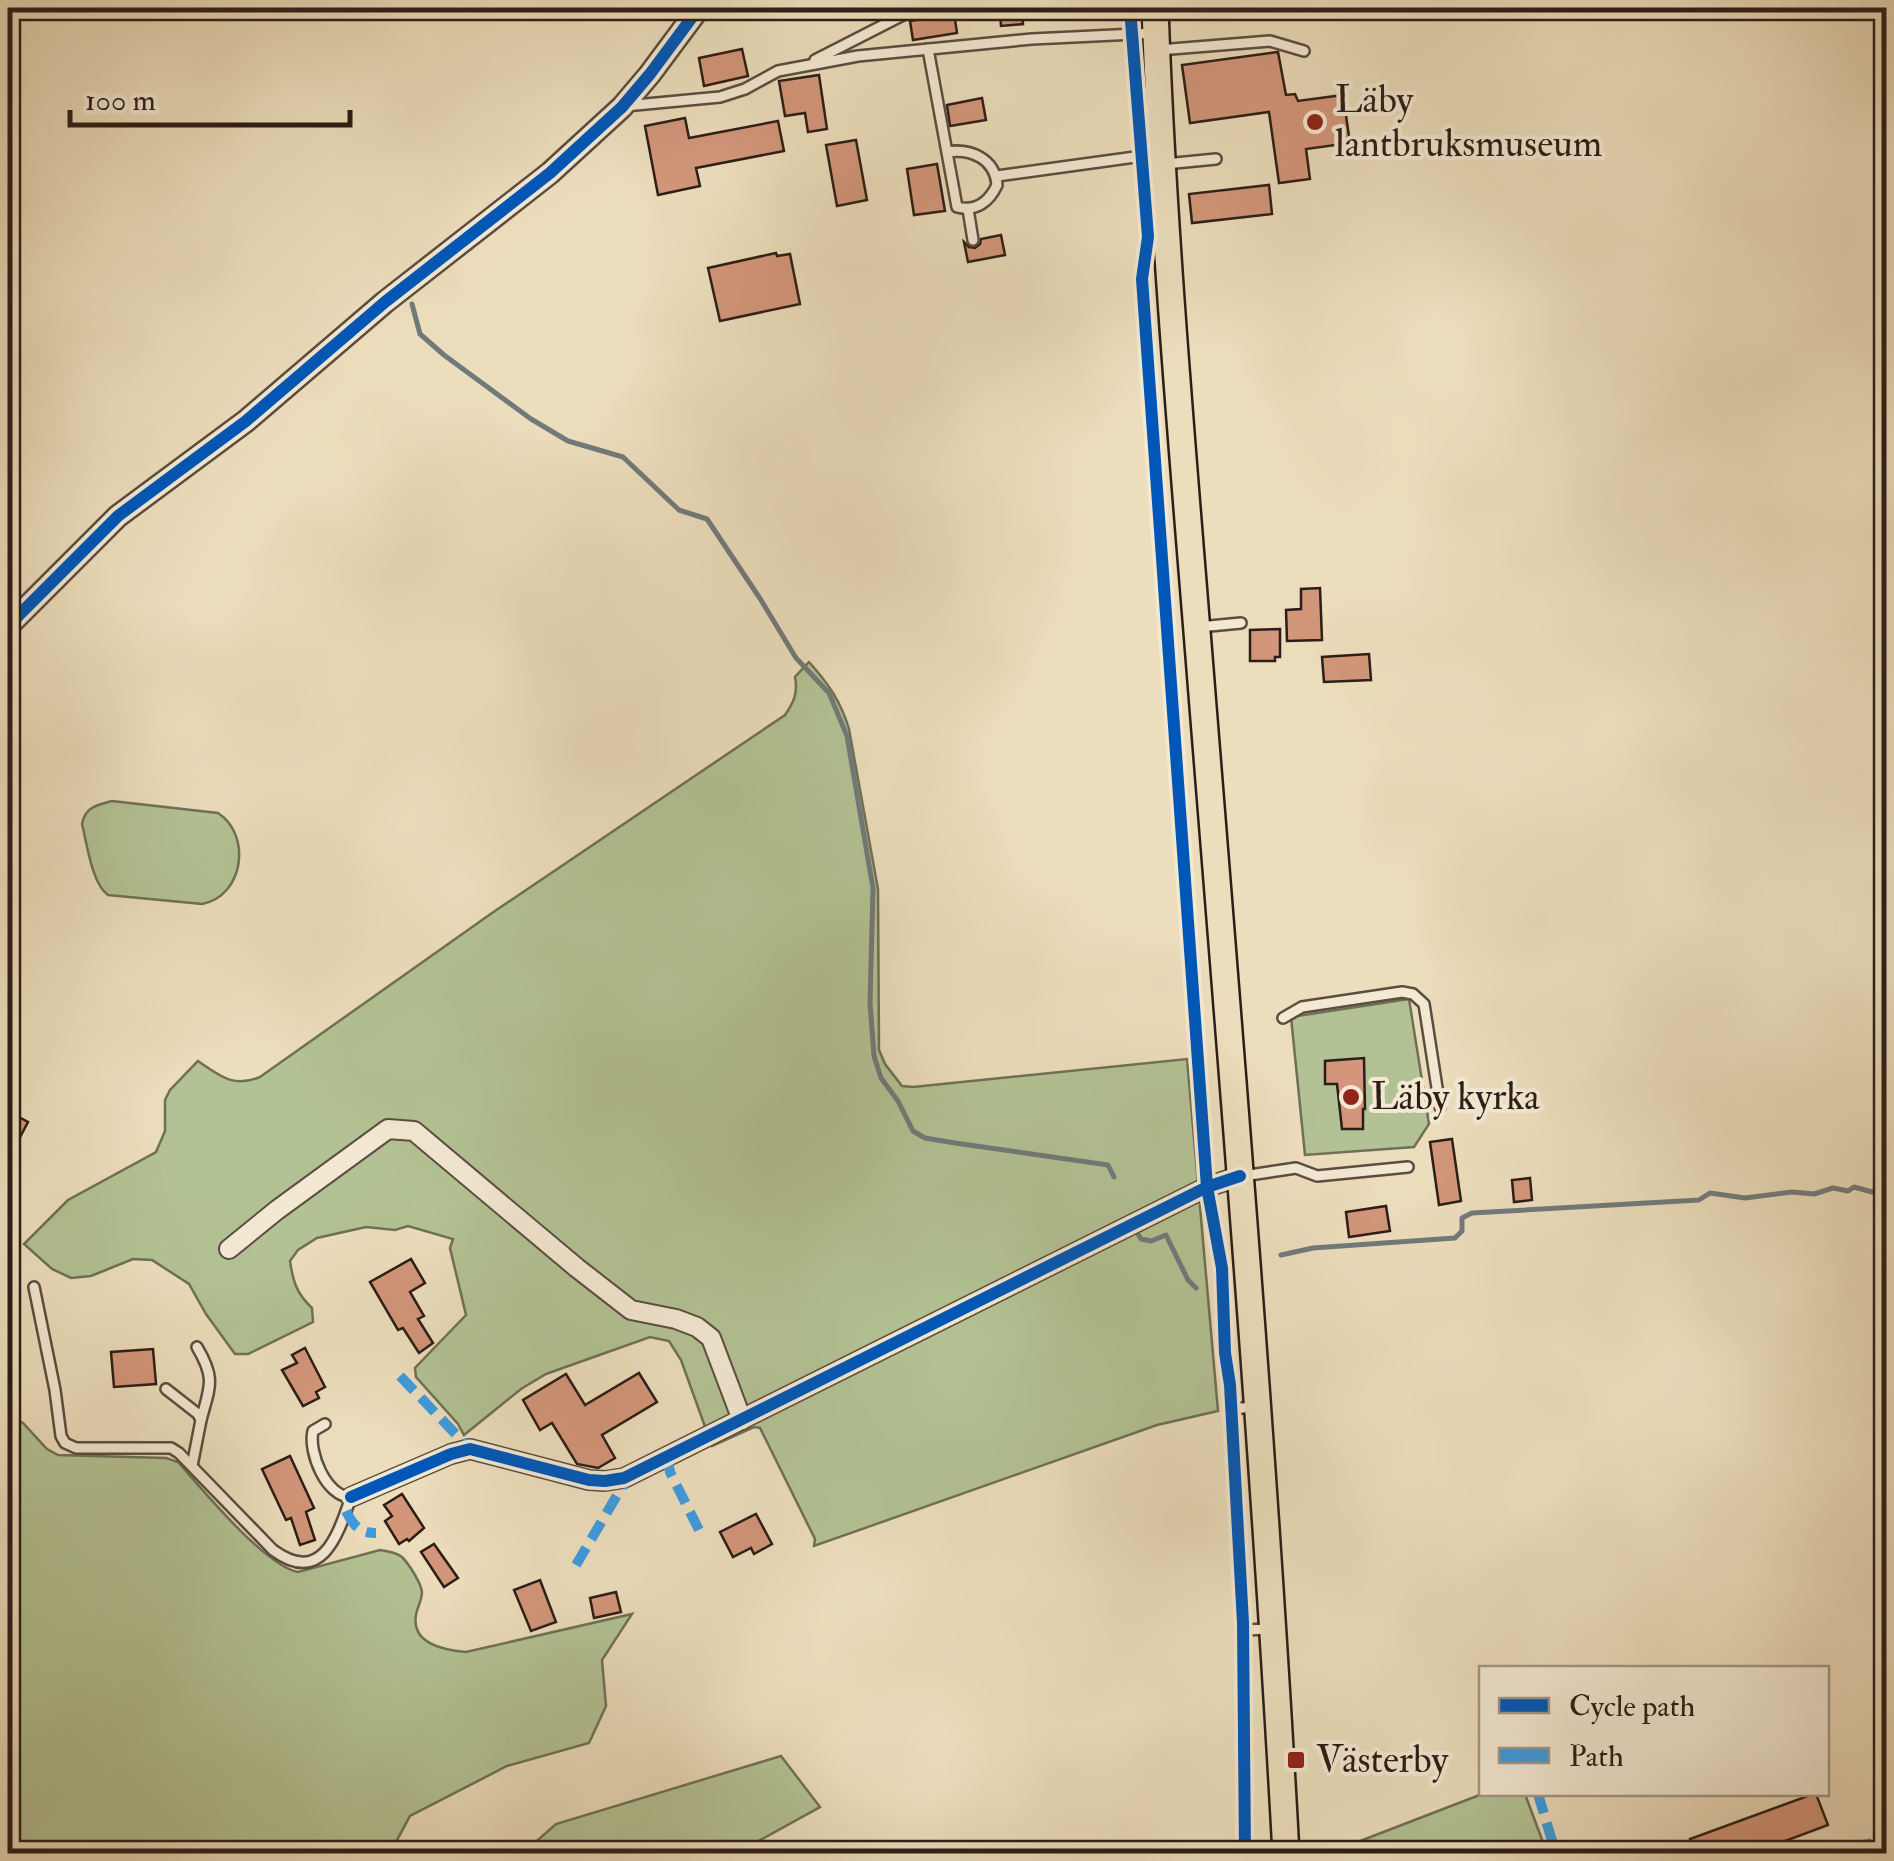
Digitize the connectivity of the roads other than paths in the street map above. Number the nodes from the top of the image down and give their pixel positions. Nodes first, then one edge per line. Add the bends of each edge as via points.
1 (699, 8) edge
2 (930, 8) edge
3 (1156, 30) edge
4 (928, 49) junction
5 (1304, 51) dead end
6 (804, 66) junction
7 (622, 107) junction
8 (947, 152) junction
9 (1162, 159) junction
10 (1216, 159) dead end
11 (996, 176) junction
12 (968, 209) junction
13 (973, 240) dead end
14 (1242, 623) dead end
15 (8, 626) edge
16 (1197, 627) junction
17 (1282, 1018) dead end
18 (1440, 1108) dead end
19 (1408, 1167) dead end
20 (1240, 1176) junction
21 (228, 1248) dead end
22 (34, 1287) dead end
23 (198, 1347) dead end
24 (166, 1390) dead end
25 (1259, 1407) junction
26 (1231, 1409) dead end
27 (201, 1420) junction
28 (742, 1420) junction
29 (325, 1424) dead end
30 (192, 1466) junction
31 (351, 1496) junction
32 (1274, 1629) junction
33 (1244, 1630) dead end
34 (1286, 1854) edge

1 - 7 street
2 - 6 lane via 907,13
3 - 4 lane
3 - 5 lane via 1270,41
3 - 9 main road
4 - 6 lane
4 - 8 lane
6 - 7 lane via 778,70 720,97
7 - 15 street via 246,421 109,524
8 - 11 lane via 980,157
8 - 12 lane via 957,207
9 - 10 lane
9 - 11 lane
9 - 16 main road
11 - 12 lane via 990,197
12 - 13 lane
14 - 16 lane
16 - 20 main road
17 - 18 lane via 1302,1007 1413,994 1424,1004
19 - 20 lane
20 - 25 main road
20 - 28 street
21 - 28 street via 388,1128 414,1131 631,1310 676,1319 710,1338
22 - 30 lane via 64,1443 164,1447
23 - 27 lane via 211,1381
24 - 27 lane
25 - 26 lane
25 - 32 main road
27 - 30 lane
28 - 31 street via 618,1479 589,1480 470,1449
29 - 31 lane via 313,1431 313,1453 334,1490
30 - 31 lane via 273,1550 299,1564 314,1561 334,1542
32 - 33 lane
32 - 34 main road

